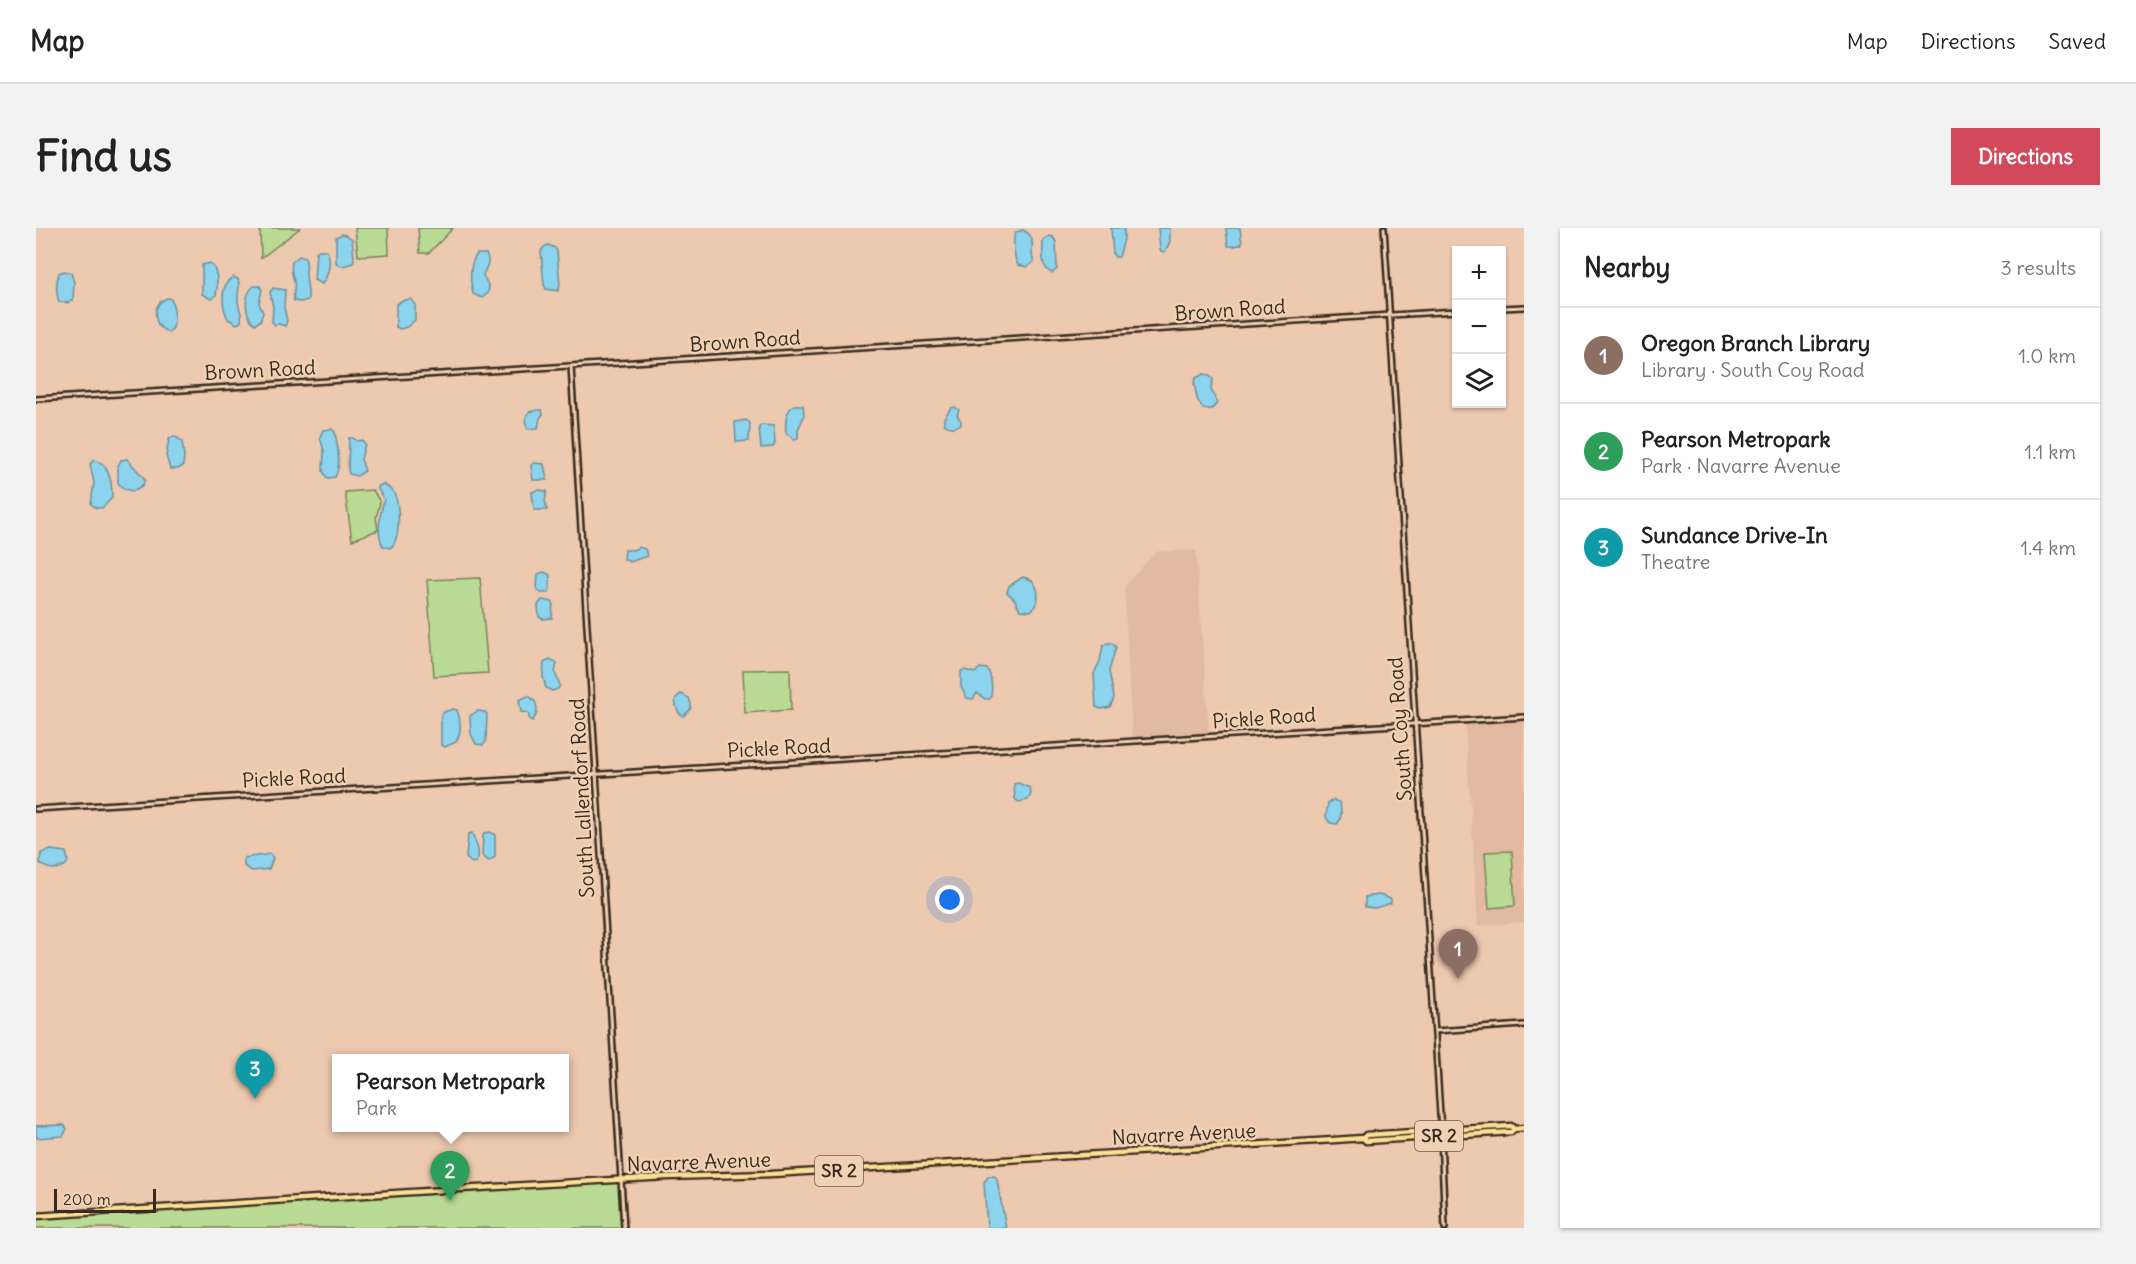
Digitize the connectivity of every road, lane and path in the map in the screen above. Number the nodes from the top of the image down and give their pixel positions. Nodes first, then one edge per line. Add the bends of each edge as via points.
1 (1384, 228) edge
2 (1524, 307) edge
3 (1506, 308) edge
4 (1452, 311) edge
5 (1389, 315) junction
6 (571, 366) junction
7 (36, 399) edge
8 (1524, 717) edge
9 (1415, 724) junction
10 (596, 774) junction
11 (36, 809) edge
12 (1524, 1025) edge
13 (1435, 1031) junction
14 (1524, 1128) edge
15 (1441, 1133) junction
16 (1386, 1134) junction
17 (1363, 1138) junction
18 (1372, 1140) junction
19 (621, 1180) junction
20 (36, 1216) edge
21 (624, 1228) edge
22 (1445, 1228) edge

1 - 5 street, South Coy Road
2 - 3 street
4 - 5 street, Brown Road
5 - 6 street, Brown Road
5 - 9 street, South Coy Road
6 - 7 street, Brown Road
6 - 10 street, South Lallendorf Road
8 - 9 street, Pickle Road
9 - 10 street, Pickle Road
9 - 13 street, South Coy Road
10 - 11 street, Pickle Road
10 - 19 street, South Lallendorf Road
12 - 13 street
13 - 15 street, South Coy Road
14 - 15 highway, Navarre Avenue / SR 2
15 - 16 highway, Navarre Avenue / SR 2
15 - 18 highway, Navarre Avenue / SR 2
15 - 22 street, South Coy Road
16 - 17 highway, Navarre Avenue / SR 2
16 - 18 highway
17 - 18 highway, Navarre Avenue / SR 2
17 - 19 highway, Navarre Avenue / SR 2
19 - 20 highway, Navarre Avenue / SR 2
19 - 21 street, South Lallendorf Road

